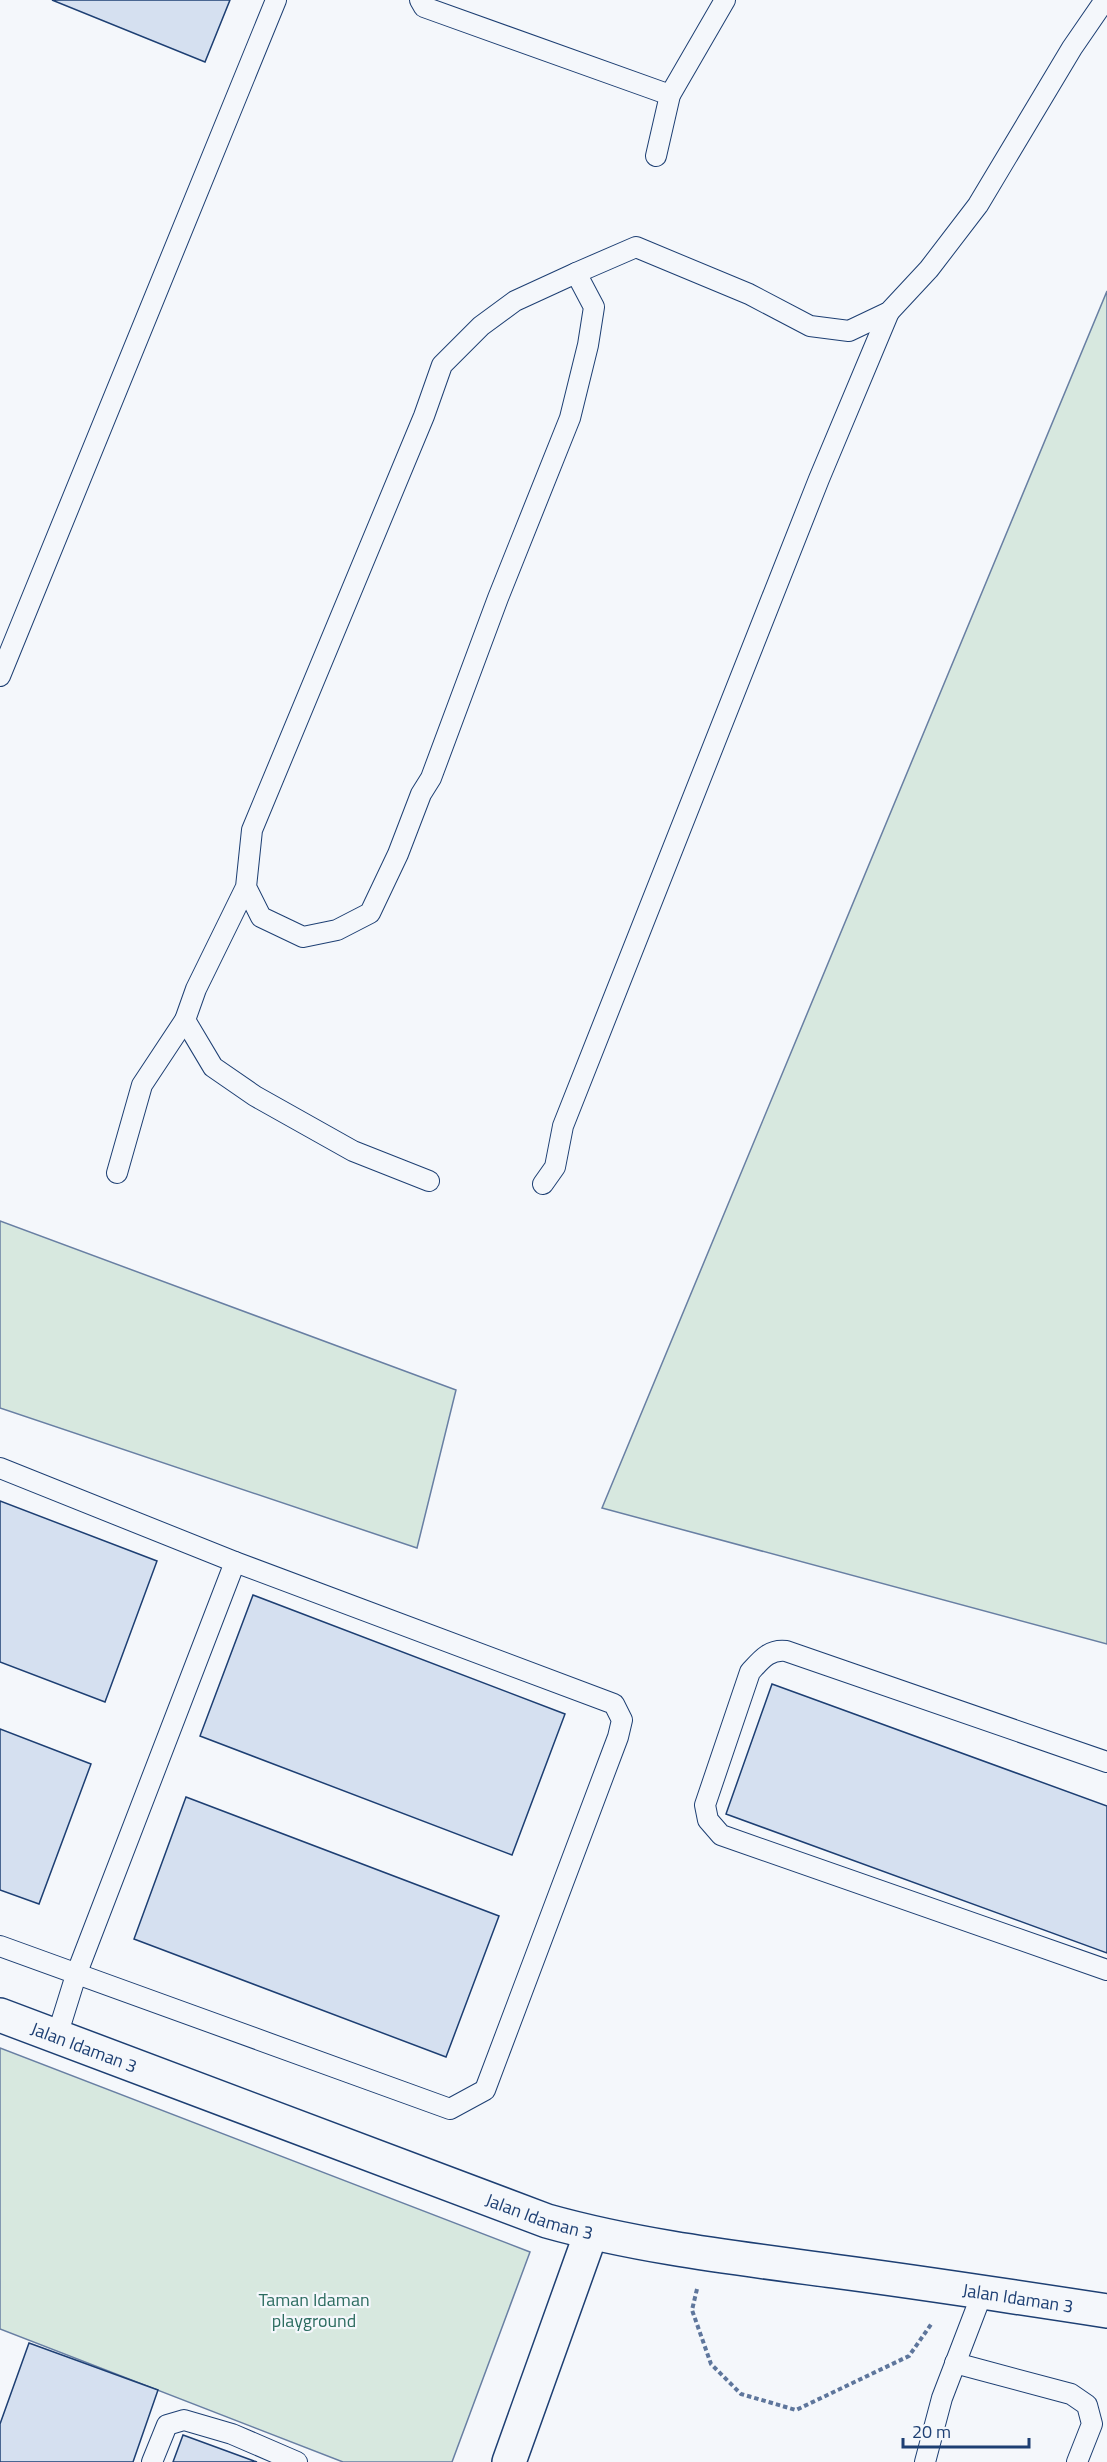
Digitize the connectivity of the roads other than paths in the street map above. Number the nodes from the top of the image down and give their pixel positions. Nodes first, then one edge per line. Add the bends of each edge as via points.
1 (276, 0) edge
2 (420, 0) edge
3 (725, 0) edge
4 (1105, 0) edge
5 (670, 95) junction
6 (656, 156) dead end
7 (576, 273) junction
8 (889, 312) junction
9 (0, 676) edge
10 (246, 887) junction
11 (185, 1020) junction
12 (117, 1173) dead end
13 (429, 1181) dead end
14 (543, 1184) dead end
15 (0, 1468) edge
16 (234, 1562) junction
17 (1107, 1762) edge
18 (0, 1946) edge
19 (1107, 1970) edge
20 (76, 1975) junction
21 (0, 2015) edge
22 (57, 2036) junction
23 (591, 2233) junction
24 (970, 2289) junction
25 (1107, 2311) edge
26 (955, 2363) junction
27 (152, 2462) edge
28 (297, 2462) edge
29 (510, 2462) edge
30 (925, 2462) edge
31 (1077, 2462) edge

1 - 9 lane
2 - 5 lane via 424,6
3 - 5 lane
4 - 8 lane via 978,205 929,269
5 - 6 lane
7 - 8 lane via 636,246 749,294 810,326 849,331
7 - 10 lane via 515,301 442,365 252,830
7 - 10 lane via 594,307 570,418 431,778 370,913 337,930 303,937 261,917
8 - 14 lane via 563,1126 555,1167
10 - 11 lane
11 - 12 lane via 142,1085
11 - 13 lane via 213,1067 255,1096 353,1151
15 - 16 lane
16 - 20 lane
16 - 20 lane via 615,1704 622,1720 618,1737 485,2090 450,2109
17 - 19 lane via 776,1650 750,1672 705,1804 708,1820 721,1835
18 - 20 lane
20 - 22 lane
21 - 22 street, Jalan Idaman 3
22 - 23 street, Jalan Idaman 3 via 547,2221
23 - 24 street, Jalan Idaman 3 via 704,2253
23 - 29 street
24 - 25 street, Jalan Idaman 3
24 - 26 lane
26 - 30 lane
26 - 31 lane via 1071,2394 1087,2405 1092,2424
27 - 28 lane via 167,2425 184,2420 232,2434

